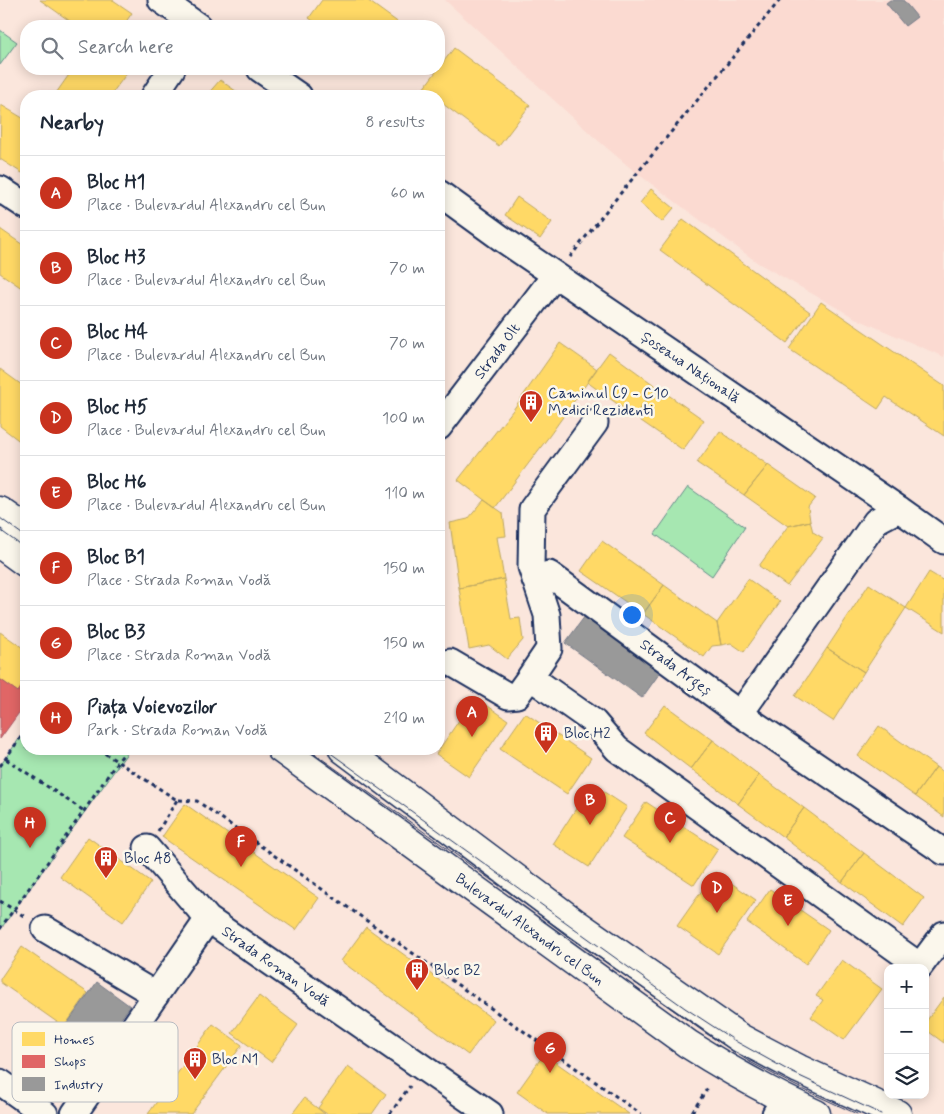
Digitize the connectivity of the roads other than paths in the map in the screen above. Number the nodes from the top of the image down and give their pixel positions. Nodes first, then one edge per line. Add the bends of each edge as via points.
1 (161, 0) edge
2 (189, 20) edge
3 (168, 75) edge
4 (269, 75) edge
5 (158, 90) edge
6 (290, 90) edge
7 (0, 189) edge
8 (445, 198) edge
9 (20, 202) edge
10 (549, 283) junction
11 (445, 419) edge
12 (595, 423) dead end
13 (900, 509) junction
14 (0, 511) edge
15 (20, 525) edge
16 (944, 541) edge
17 (0, 544) edge
18 (20, 559) edge
19 (535, 580) junction
20 (450, 662) dead end
21 (530, 677) junction
22 (740, 714) junction
23 (289, 755) edge
24 (351, 755) edge
25 (148, 848) road end
26 (944, 852) edge
27 (208, 919) junction
28 (45, 929) dead end
29 (944, 934) edge
30 (156, 995) junction
31 (137, 1022) edge
32 (800, 1069) junction
33 (0, 1082) edge
34 (12, 1091) edge
35 (28, 1102) edge
36 (82, 1102) edge
37 (787, 1109) edge
38 (45, 1114) edge
39 (74, 1114) edge
40 (490, 1114) edge
41 (816, 1114) edge
42 (897, 1114) edge

1 - 2 street
3 - 5 street
4 - 6 street
7 - 9 street
8 - 10 street, Șoseaua Națională
10 - 11 street, Strada Olt
10 - 13 street, Șoseaua Națională
12 - 19 street via 532,509 531,567
13 - 16 street, Șoseaua Națională
13 - 22 street via 876,521
14 - 15 main road
17 - 18 main road
19 - 21 street via 547,615 549,649
19 - 22 street, Strada Argeș via 549,574
20 - 21 street via 508,696 517,695
21 - 29 street via 594,722 617,749 920,966
22 - 26 street, Strada Argeș
23 - 37 main road, Bulevardul Alexandru cel Bun via 688,1044
24 - 32 main road, Bulevardul Alexandru cel Bun via 574,922 740,1038
25 - 27 street
27 - 30 street, Strada Roman Vodă
27 - 40 street, Strada Roman Vodă
28 - 30 street
30 - 31 street, Strada Roman Vodă
32 - 37 street
32 - 42 main road, Bulevardul Alexandru cel Bun
33 - 34 street
35 - 38 street
36 - 39 street, Strada Roman Vodă
37 - 41 main road, Bulevardul Alexandru cel Bun

